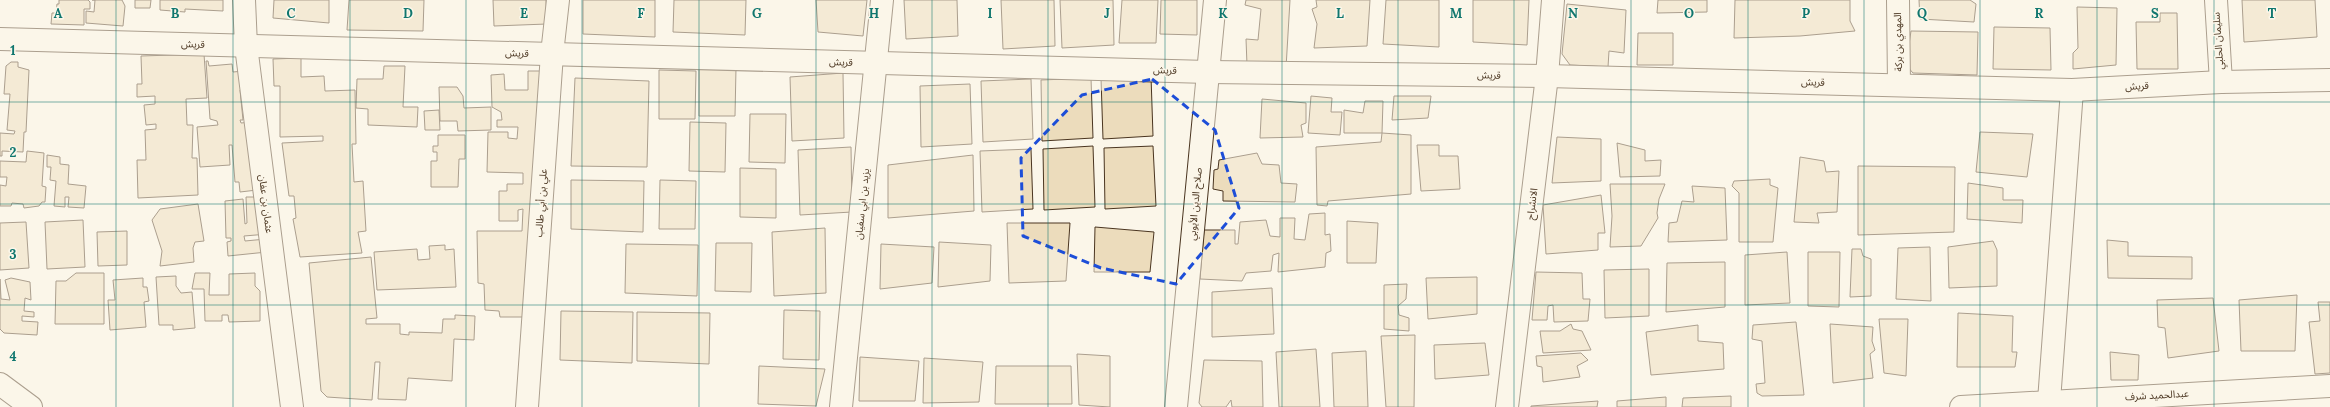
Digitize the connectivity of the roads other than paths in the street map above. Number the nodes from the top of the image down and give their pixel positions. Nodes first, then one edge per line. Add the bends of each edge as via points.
1 (244, 0) edge
2 (558, 0) edge
3 (882, 0) edge
4 (1215, 0) edge
5 (1553, 0) edge
6 (1898, 0) edge
7 (2216, 0) edge
8 (0, 39) edge
9 (246, 46) junction
10 (552, 54) junction
11 (876, 63) junction
12 (1208, 72) junction
13 (1547, 76) junction
14 (2330, 80) edge
15 (2221, 82) junction
16 (1899, 84) junction
17 (2072, 90) junction
18 (0, 384) edge
19 (2330, 386) edge
20 (2049, 401) junction
21 (31, 407) edge
22 (292, 407) edge
23 (527, 407) edge
24 (841, 407) edge
25 (1176, 407) edge
26 (1507, 407) edge
27 (1961, 407) edge

1 - 9 street, عثمان بن عفان
2 - 10 street, علي بن أبي طالب
3 - 11 street, يزيد بن ابي سفيان
4 - 12 street, صلاح الدين الأيوبي
5 - 13 street, الانشراح
6 - 16 street, المهدي بن بركة
7 - 15 street, سليمان الحلبي
8 - 9 street, قريش
9 - 10 street, قريش
9 - 22 street, عثمان بن عفان
10 - 11 street, قريش
10 - 23 street, علي بن أبي طالب
11 - 12 street, قريش
11 - 24 street, يزيد بن ابي سفيان
12 - 13 street, قريش
12 - 25 street, صلاح الدين الأيوبي
13 - 16 street, قريش
13 - 26 street, الانشراح
14 - 15 street, قريش
15 - 17 street, قريش
16 - 17 street, قريش
17 - 20 street
18 - 21 street
19 - 20 street, عبدالحميد شرف
20 - 27 street, عبدالحميد شرف

